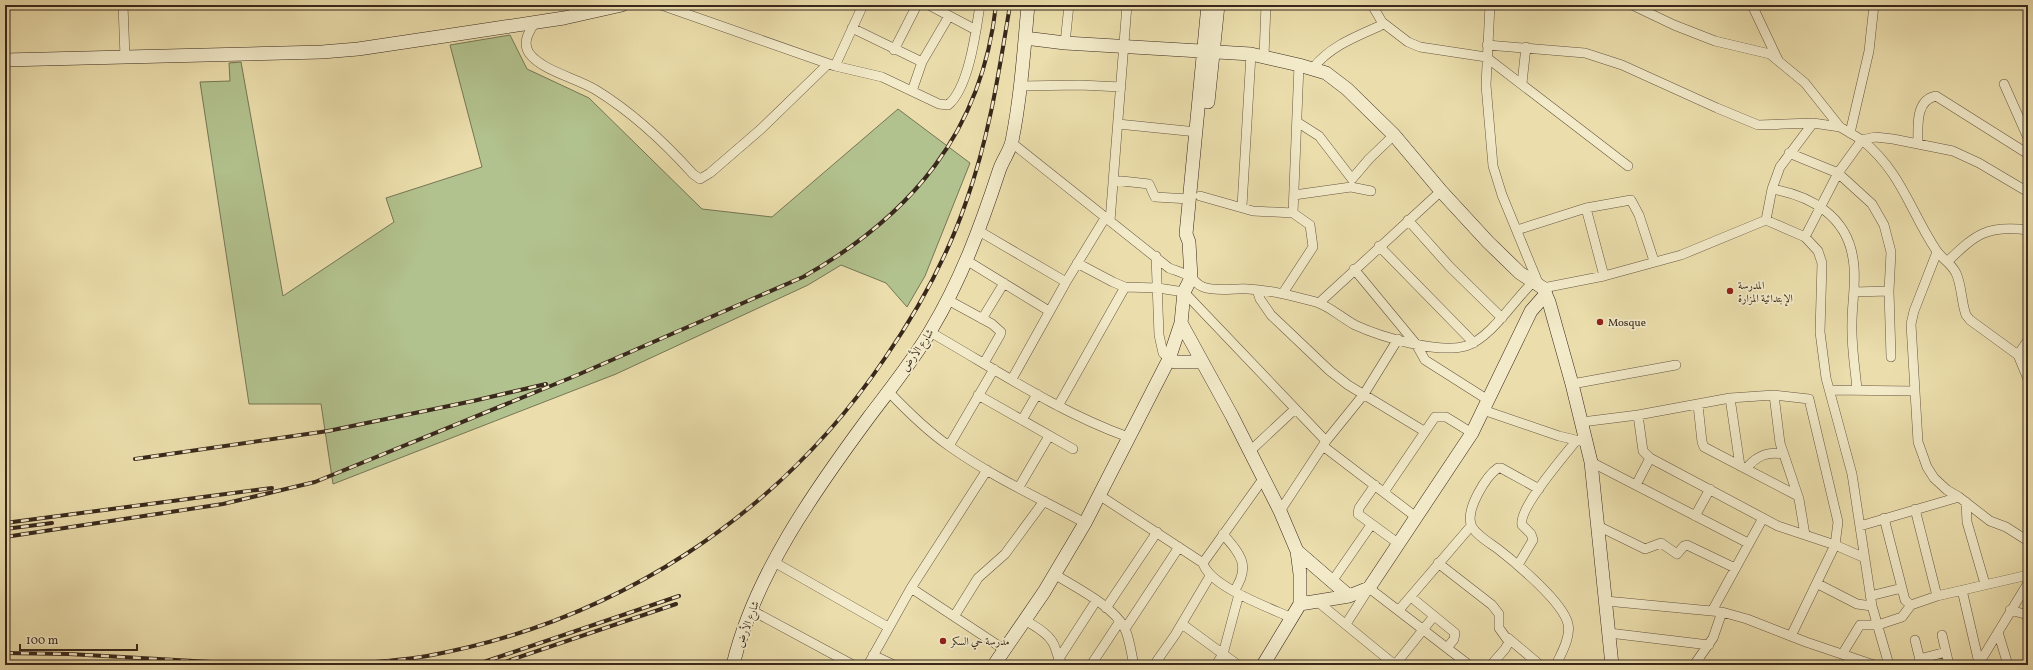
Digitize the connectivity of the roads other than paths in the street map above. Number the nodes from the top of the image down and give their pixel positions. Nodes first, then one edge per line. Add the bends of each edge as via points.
1 (123, 5) edge
2 (622, 5) edge
3 (661, 5) edge
4 (863, 5) edge
5 (917, 5) edge
6 (929, 5) edge
7 (980, 5) edge
8 (1028, 5) edge
9 (1069, 5) edge
10 (1127, 5) edge
11 (1208, 5) edge
12 (1218, 5) edge
13 (1266, 5) edge
14 (1372, 5) edge
15 (1490, 5) edge
16 (1632, 5) edge
17 (1752, 5) edge
18 (1874, 5) edge
19 (1641, 7) edge
20 (949, 16) junction
21 (535, 22) junction
22 (1384, 24) junction
23 (852, 28) junction
24 (976, 30) junction
25 (1025, 38) junction
26 (1065, 43) junction
27 (1124, 45) junction
28 (1487, 45) junction
29 (1526, 47) junction
30 (894, 50) junction
31 (1209, 51) junction
32 (1258, 55) junction
33 (125, 57) junction
34 (1486, 57) junction
35 (5, 60) edge
36 (1778, 60) junction
37 (922, 62) junction
38 (1300, 64) junction
39 (832, 65) junction
40 (1313, 68) junction
41 (1522, 83) junction
42 (2004, 84) dead end
43 (1019, 86) junction
44 (1120, 87) junction
45 (912, 91) junction
46 (1297, 122) junction
47 (1813, 123) junction
48 (1118, 124) junction
49 (1840, 127) junction
50 (1197, 132) junction
51 (1850, 133) junction
52 (1394, 136) junction
53 (2028, 138) edge
54 (1862, 140) junction
55 (1012, 143) junction
56 (1918, 143) junction
57 (1789, 153) junction
58 (2028, 154) edge
59 (1628, 166) dead end
60 (1838, 174) junction
61 (1113, 180) junction
62 (1351, 183) junction
63 (1772, 189) junction
64 (1371, 191) dead end
65 (1441, 191) junction
66 (2028, 192) edge
67 (1294, 195) junction
68 (1195, 198) junction
69 (1242, 206) junction
70 (1822, 207) junction
71 (1586, 208) junction
72 (1293, 213) junction
73 (1108, 220) junction
74 (1408, 220) junction
75 (1766, 220) junction
76 (1517, 230) junction
77 (2028, 230) edge
78 (979, 231) junction
79 (1805, 237) junction
80 (1379, 246) junction
81 (1937, 252) junction
82 (1156, 256) junction
83 (966, 260) junction
84 (1654, 261) junction
85 (1948, 261) junction
86 (1077, 263) junction
87 (1354, 269) junction
88 (1604, 276) junction
89 (1191, 278) junction
90 (1066, 282) junction
91 (1004, 283) junction
92 (1125, 287) junction
93 (1540, 287) junction
94 (1158, 288) junction
95 (1257, 290) junction
96 (1889, 291) junction
97 (1184, 292) junction
98 (1854, 292) junction
99 (1283, 293) junction
100 (948, 300) junction
101 (1319, 302) junction
102 (1049, 311) junction
103 (1502, 318) junction
104 (982, 319) junction
105 (1181, 324) junction
106 (930, 332) junction
107 (1398, 339) junction
108 (2028, 340) edge
109 (1474, 343) junction
110 (1416, 344) junction
111 (2018, 356) junction
112 (1891, 357) dead end
113 (1169, 359) junction
114 (1202, 362) junction
115 (984, 363) junction
116 (1676, 365) dead end
117 (994, 369) junction
118 (1012, 379) junction
119 (2028, 379) edge
120 (1572, 384) junction
121 (1857, 389) junction
122 (1830, 390) junction
123 (888, 391) junction
124 (1915, 391) junction
125 (1037, 394) junction
126 (1364, 394) junction
127 (978, 395) junction
128 (1774, 395) junction
129 (1730, 398) junction
130 (1485, 405) junction
131 (1698, 405) junction
132 (1058, 406) junction
133 (1295, 409) junction
134 (1638, 415) junction
135 (1022, 420) junction
136 (1582, 422) junction
137 (1424, 431) junction
138 (1472, 433) junction
139 (1049, 436) junction
140 (1128, 437) junction
141 (1582, 441) junction
142 (1324, 444) junction
143 (949, 446) junction
144 (1073, 449) dead end
145 (1249, 452) junction
146 (1783, 454) junction
147 (1650, 458) junction
148 (1591, 462) junction
149 (1743, 467) junction
150 (987, 470) junction
151 (1262, 480) junction
152 (1375, 485) junction
153 (1636, 485) junction
154 (1019, 487) junction
155 (1539, 489) junction
156 (1710, 489) junction
157 (1384, 492) junction
158 (1099, 495) junction
159 (1798, 496) junction
160 (1962, 499) junction
161 (1044, 501) junction
162 (1915, 509) junction
163 (1280, 511) junction
164 (1694, 516) junction
165 (1416, 517) junction
166 (1763, 518) junction
167 (1884, 518) junction
168 (1084, 523) junction
169 (1370, 525) junction
170 (1471, 526) junction
171 (1598, 526) junction
172 (1860, 526) junction
173 (1157, 532) junction
174 (1223, 534) junction
175 (1805, 535) junction
176 (2028, 541) edge
177 (1748, 543) junction
178 (1399, 544) junction
179 (1835, 545) junction
180 (1179, 547) junction
181 (1297, 551) junction
182 (1865, 558) junction
183 (774, 562) junction
184 (1203, 563) junction
185 (1438, 563) junction
186 (1518, 565) junction
187 (1735, 568) junction
188 (1054, 574) junction
189 (2028, 575) edge
190 (1210, 576) junction
191 (1333, 580) junction
192 (2028, 583) edge
193 (1818, 584) junction
194 (1985, 584) junction
195 (911, 588) junction
196 (1369, 588) junction
197 (1902, 588) junction
198 (1962, 590) junction
199 (1236, 593) junction
200 (1349, 596) junction
201 (1870, 596) junction
202 (1937, 596) junction
203 (1411, 597) junction
204 (1096, 601) junction
205 (1606, 601) junction
206 (1318, 602) junction
207 (1300, 604) junction
208 (1911, 605) junction
209 (1872, 606) junction
210 (1106, 608) junction
211 (751, 610) junction
212 (1400, 610) junction
213 (2010, 610) junction
214 (1712, 611) junction
215 (1722, 612) junction
216 (955, 615) junction
217 (2028, 615) edge
218 (1434, 616) junction
219 (1292, 618) junction
220 (1025, 620) junction
221 (1182, 624) junction
222 (1346, 624) junction
223 (1122, 625) junction
224 (1878, 625) junction
225 (888, 627) junction
226 (1424, 630) junction
227 (1998, 632) junction
228 (1609, 633) junction
229 (1942, 635) dead end
230 (1791, 636) junction
231 (1508, 638) junction
232 (1915, 640) dead end
233 (1709, 645) junction
234 (1448, 647) junction
235 (1005, 650) junction
236 (1946, 652) junction
237 (1843, 653) junction
238 (1223, 654) junction
239 (873, 655) junction
240 (1061, 662) edge
241 (1864, 663) edge
242 (1920, 663) edge
243 (1695, 664) edge
244 (1979, 664) edge
245 (733, 665) edge
246 (853, 665) edge
247 (868, 665) edge
248 (894, 665) edge
249 (994, 665) edge
250 (1091, 665) edge
251 (1134, 665) edge
252 (1154, 665) edge
253 (1216, 665) edge
254 (1238, 665) edge
255 (1263, 665) edge
256 (1395, 665) edge
257 (1469, 665) edge
258 (1491, 665) edge
259 (1540, 665) edge
260 (1556, 665) edge
261 (1613, 665) edge
262 (1708, 665) edge
263 (1874, 665) edge
264 (1889, 665) edge
265 (1949, 665) edge
266 (2008, 665) edge

1 - 33 street
2 - 21 street
3 - 39 street
4 - 23 street
5 - 30 street
6 - 20 street
7 - 24 street
8 - 25 street, شارع الأرض
9 - 26 street
10 - 27 street
11 - 31 street
12 - 31 street
13 - 32 street
14 - 22 street
15 - 28 street
16 - 19 street
17 - 36 street
18 - 51 street via 1867,59
19 - 36 street via 1682,29 1715,41 1758,50
20 - 24 street
20 - 37 street
21 - 33 street via 358,49
21 - 39 street via 526,36 532,56 555,71 583,82 608,98 657,137 700,179 761,129
22 - 34 street via 1398,36 1420,46
22 - 40 street via 1332,49
23 - 30 street
23 - 39 street
24 - 45 street via 972,54 951,103 940,104
25 - 26 street
25 - 43 street, شارع الأرض
26 - 27 street
27 - 31 street
27 - 44 street
28 - 29 street
28 - 34 street
29 - 41 street
29 - 47 street via 1569,50 1600,57 1758,125
30 - 37 street
31 - 32 street
31 - 50 street
31 - 68 street via 1202,154
32 - 38 street
32 - 69 street
33 - 35 street
34 - 41 street
34 - 76 street via 1486,98 1493,166 1502,196
36 - 49 street via 1805,83
37 - 45 street
38 - 40 street
38 - 46 street
39 - 45 street via 868,73
40 - 52 street via 1340,83
41 - 59 street
42 - 53 street
43 - 44 street
43 - 55 street, شارع الأرض
44 - 48 street
46 - 62 street via 1319,136
46 - 67 street
47 - 49 street
47 - 57 street
48 - 50 street
48 - 61 street
49 - 51 street
50 - 68 street
51 - 54 street
52 - 62 street via 1369,160
52 - 65 street
54 - 56 street via 1893,138
54 - 60 street
54 - 81 street via 1878,154 1899,181
55 - 73 street
55 - 78 street, شارع الأرض via 1000,168
56 - 58 street via 1919,112 1925,102 1936,96
56 - 66 street via 1953,151
57 - 60 street
57 - 63 street via 1780,167
60 - 70 street
60 - 96 street via 1872,204 1884,225 1891,252
61 - 68 street via 1149,184 1155,197
61 - 73 street
62 - 64 street
62 - 67 street
63 - 70 street via 1793,193
63 - 75 street
65 - 74 street
65 - 93 street via 1488,242 1520,273
67 - 72 street
68 - 69 street
68 - 89 street via 1186,234 1189,242
69 - 72 street via 1262,212
70 - 79 street
70 - 98 street via 1832,215 1846,235 1853,259
71 - 76 street
71 - 84 street via 1633,202
71 - 88 street
72 - 99 street via 1310,225 1313,247
73 - 82 street
73 - 86 street
74 - 80 street
74 - 103 street via 1450,267
75 - 79 street
75 - 84 street via 1681,255
76 - 93 street
77 - 85 street via 1999,228 1986,233 1971,240
78 - 83 street, شارع الأرض
78 - 90 street
79 - 122 street via 1818,251 1822,263 1820,332
80 - 87 street
80 - 109 street
81 - 85 street
81 - 124 street via 1911,324
82 - 89 street via 1170,268
82 - 94 street
83 - 91 street
83 - 100 street, شارع الأرض
84 - 88 street
85 - 111 street via 1957,277 1963,307 1970,320
86 - 90 street
86 - 92 street
87 - 101 street
87 - 110 street
88 - 93 street
89 - 95 street via 1198,286 1211,289
89 - 97 street
90 - 102 street
91 - 102 street
91 - 104 street
92 - 94 street
92 - 132 street
93 - 103 street via 1521,293
93 - 120 street
93 - 130 street
94 - 97 street
94 - 113 street via 1160,345
95 - 99 street
95 - 126 street via 1262,304 1277,321 1330,371
96 - 98 street
96 - 112 street
97 - 105 street
97 - 133 street
98 - 121 street via 1852,336
99 - 101 street
100 - 104 street
100 - 106 street, شارع الأرض
101 - 107 street via 1355,325
102 - 118 street
103 - 109 street
104 - 115 street via 1001,332
105 - 113 street
105 - 114 street
106 - 115 street
106 - 123 street, شارع الأرض
107 - 110 street
107 - 126 street
108 - 111 street
109 - 110 street via 1464,347 1446,348
110 - 130 street via 1428,363
111 - 119 street
113 - 114 street via 1175,362
113 - 140 street
114 - 145 street
115 - 117 street
116 - 120 street
117 - 118 street
117 - 127 street
118 - 125 street
120 - 136 street
121 - 122 street
121 - 124 street via 1871,392
122 - 172 street via 1852,474
123 - 143 street via 927,429
123 - 183 street, شارع الأرض via 844,451
124 - 160 street via 1921,454 1934,478
125 - 132 street
125 - 135 street
126 - 137 street
126 - 142 street
127 - 135 street
127 - 143 street
128 - 129 street
128 - 146 street
128 - 179 street via 1809,399 1838,516
129 - 131 street
129 - 149 street
130 - 138 street
130 - 141 street
131 - 134 street
131 - 149 street via 1704,447
132 - 140 street
133 - 142 street
133 - 145 street
134 - 136 street
134 - 147 street via 1641,445
135 - 139 street
136 - 141 street
137 - 138 street via 1431,420 1439,416 1446,417
137 - 157 street
138 - 165 street
139 - 144 street
139 - 154 street
140 - 158 street
141 - 148 street
141 - 155 street
142 - 152 street
142 - 163 street
143 - 150 street
145 - 151 street
146 - 149 street via 1769,452
146 - 159 street
147 - 153 street
147 - 156 street
148 - 153 street
148 - 171 street
149 - 159 street
150 - 154 street
150 - 195 street
151 - 163 street
151 - 174 street
152 - 157 street
152 - 169 street via 1357,512
153 - 164 street
154 - 161 street
155 - 170 street via 1498,468 1490,475 1477,497 1471,515
155 - 186 street via 1522,517 1522,525 1533,540
156 - 164 street
156 - 166 street
157 - 165 street
158 - 168 street
158 - 173 street
159 - 175 street
160 - 162 street
160 - 176 street via 1990,521 2006,527
160 - 194 street
161 - 168 street
161 - 216 street via 1005,554 978,578
162 - 167 street
162 - 202 street
163 - 181 street
164 - 177 street
165 - 178 street
166 - 175 street
166 - 177 street
167 - 172 street
167 - 197 street
168 - 188 street
169 - 178 street
169 - 191 street
170 - 185 street
170 - 186 street
171 - 187 street via 1645,549 1661,543 1677,554 1687,545
171 - 205 street
172 - 182 street
173 - 180 street
173 - 210 street
174 - 184 street
174 - 199 street via 1236,549 1243,565 1243,577
175 - 179 street
177 - 187 street
178 - 196 street
179 - 182 street
179 - 193 street
180 - 184 street
180 - 223 street
181 - 191 street
181 - 207 street
182 - 201 street
183 - 211 street, شارع الأرض
183 - 225 street
184 - 190 street
185 - 203 street
185 - 231 street via 1496,608 1499,614 1498,628
186 - 260 street via 1556,604 1568,625 1567,638
187 - 214 street
188 - 204 street
188 - 220 street
189 - 194 street
190 - 199 street
190 - 221 street
191 - 200 street
192 - 213 street
193 - 209 street via 1857,604
193 - 230 street
194 - 198 street
195 - 216 street
195 - 225 street
196 - 200 street
196 - 212 street
196 - 222 street
197 - 201 street
197 - 208 street via 1905,600
198 - 202 street
198 - 244 street
199 - 219 street
199 - 238 street
200 - 206 street
201 - 209 street
202 - 208 street
203 - 212 street
203 - 218 street
204 - 210 street
204 - 240 street
205 - 214 street
205 - 228 street
206 - 207 street
206 - 222 street
207 - 219 street
208 - 224 street via 1902,617
209 - 224 street
210 - 223 street
211 - 245 street, شارع الأرض
211 - 246 street
212 - 226 street
213 - 217 street
213 - 227 street
214 - 215 street
215 - 230 street
215 - 233 street
216 - 235 street
218 - 226 street
218 - 234 street via 1455,633
219 - 255 street
220 - 235 street
220 - 240 street via 1052,640
221 - 238 street
221 - 252 street
222 - 256 street
223 - 250 street
223 - 251 street
224 - 237 street via 1860,625
224 - 264 street
225 - 239 street
226 - 234 street
226 - 256 street
227 - 244 street
227 - 266 street
228 - 233 street
228 - 261 street
229 - 236 street
230 - 237 street
231 - 258 street via 1508,645
231 - 259 street
232 - 242 street
233 - 243 street
234 - 257 street
235 - 249 street
236 - 242 street
236 - 265 street
237 - 241 street
238 - 253 street
238 - 254 street
239 - 247 street
239 - 248 street
241 - 263 street
243 - 262 street

